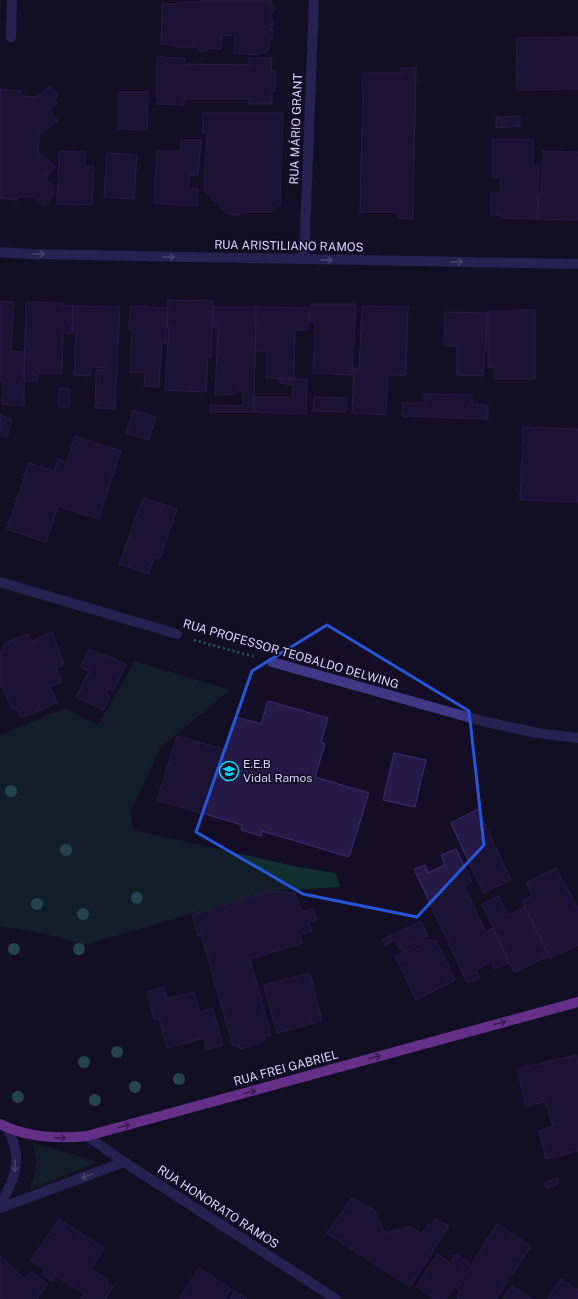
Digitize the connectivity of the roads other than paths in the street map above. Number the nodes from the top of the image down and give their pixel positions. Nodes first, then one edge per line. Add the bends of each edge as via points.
1 (12, 0) edge
2 (314, 0) edge
3 (11, 37) dead end
4 (0, 252) edge
5 (304, 259) junction
6 (578, 264) edge
7 (0, 582) edge
8 (177, 634) road end
9 (272, 662) road end
10 (578, 738) edge
11 (578, 1002) edge
12 (4, 1126) edge
13 (87, 1136) junction
14 (124, 1162) junction
15 (0, 1207) edge
16 (336, 1299) edge

1 - 3 street
2 - 5 street, RUA MÁRIO GRANT
4 -> 5 street, RUA ARISTILIANO RAMOS
5 -> 6 street, RUA ARISTILIANO RAMOS
7 - 8 street, RUA PROFESSOR TEOBALDO DELWING
9 - 10 street, RUA PROFESSOR TEOBALDO DELWING via 482,721 537,734
13 -> 11 main road, RUA FREI GABRIEL
12 -> 13 main road, RUA FREI GABRIEL via 42,1137
12 -> 15 street via 16,1150 16,1172
13 - 14 street, RUA HONORATO RAMOS
14 -> 15 street
14 - 16 street, RUA HONORATO RAMOS

